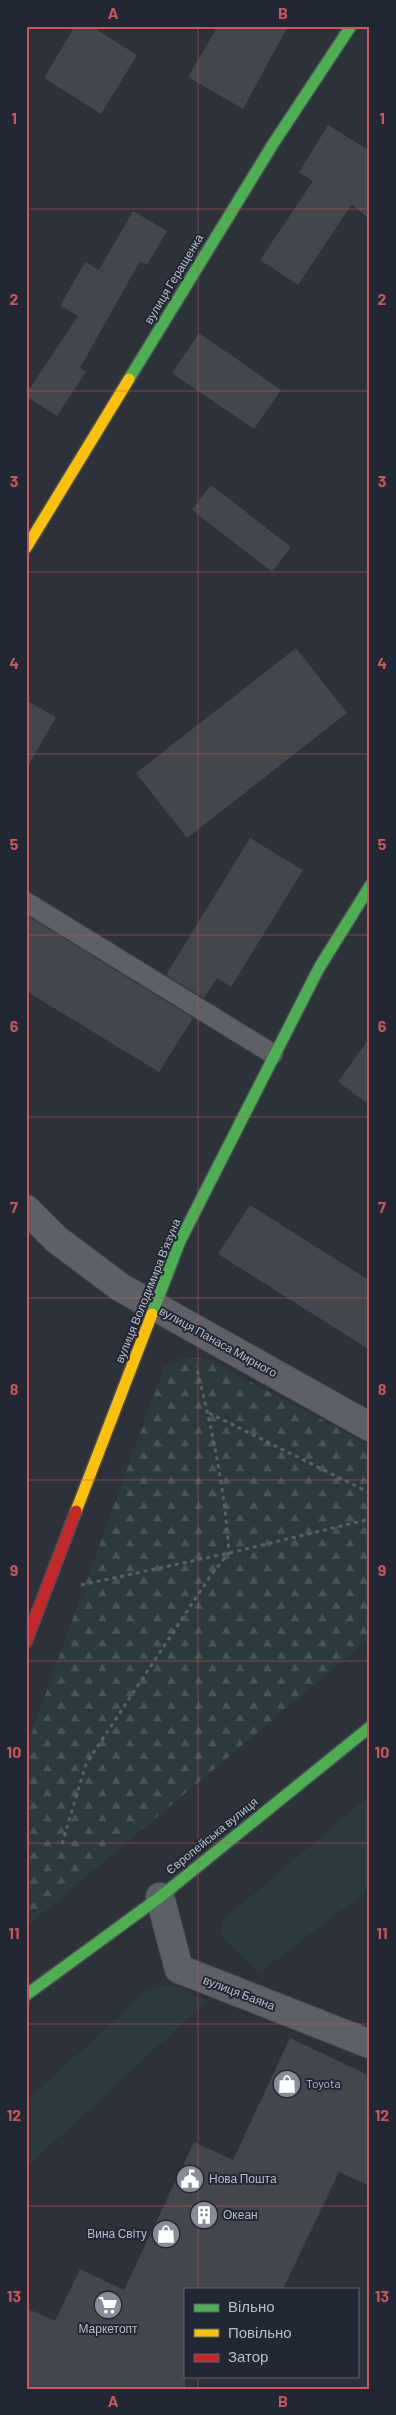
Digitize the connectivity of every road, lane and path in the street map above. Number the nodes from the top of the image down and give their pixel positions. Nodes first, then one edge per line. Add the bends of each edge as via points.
1 (351, 26) edge
2 (26, 548) edge
3 (370, 886) edge
4 (26, 902) edge
5 (274, 1054) junction
6 (26, 1209) edge
7 (155, 1307) junction
8 (184, 1323) junction
9 (208, 1413) junction
10 (370, 1427) edge
11 (370, 1493) edge
12 (370, 1519) edge
13 (229, 1553) junction
14 (45, 1593) junction
15 (26, 1642) edge
16 (370, 1727) edge
17 (62, 1844) dead end
18 (160, 1897) junction
19 (70, 1964) junction
20 (26, 1995) edge
21 (26, 2010) edge
22 (370, 2044) edge

1 - 2 main road, вулиця Геращенка via 272,144
3 - 5 main road, вулиця Володимира В'язуна via 319,968
4 - 5 lane
5 - 7 main road, вулиця Володимира В'язуна via 180,1241
6 - 7 street, вулиця Панаса Мирного via 56,1240 120,1287
7 - 8 street, вулиця Панаса Мирного
7 - 14 main road, вулиця Володимира В'язуна
8 - 9 path
8 - 10 street, вулиця Панаса Мирного
9 - 11 path
9 - 13 path via 227,1512
12 - 13 path
13 - 14 path
13 - 17 path via 211,1575 86,1764
14 - 15 main road, вулиця Володимира В'язуна
16 - 18 main road, Європейська вулиця
18 - 19 main road, Європейська вулиця
18 - 22 street, вулиця Баяна via 179,1970
19 - 20 main road, Європейська вулиця
19 - 21 main road, Європейська вулиця

